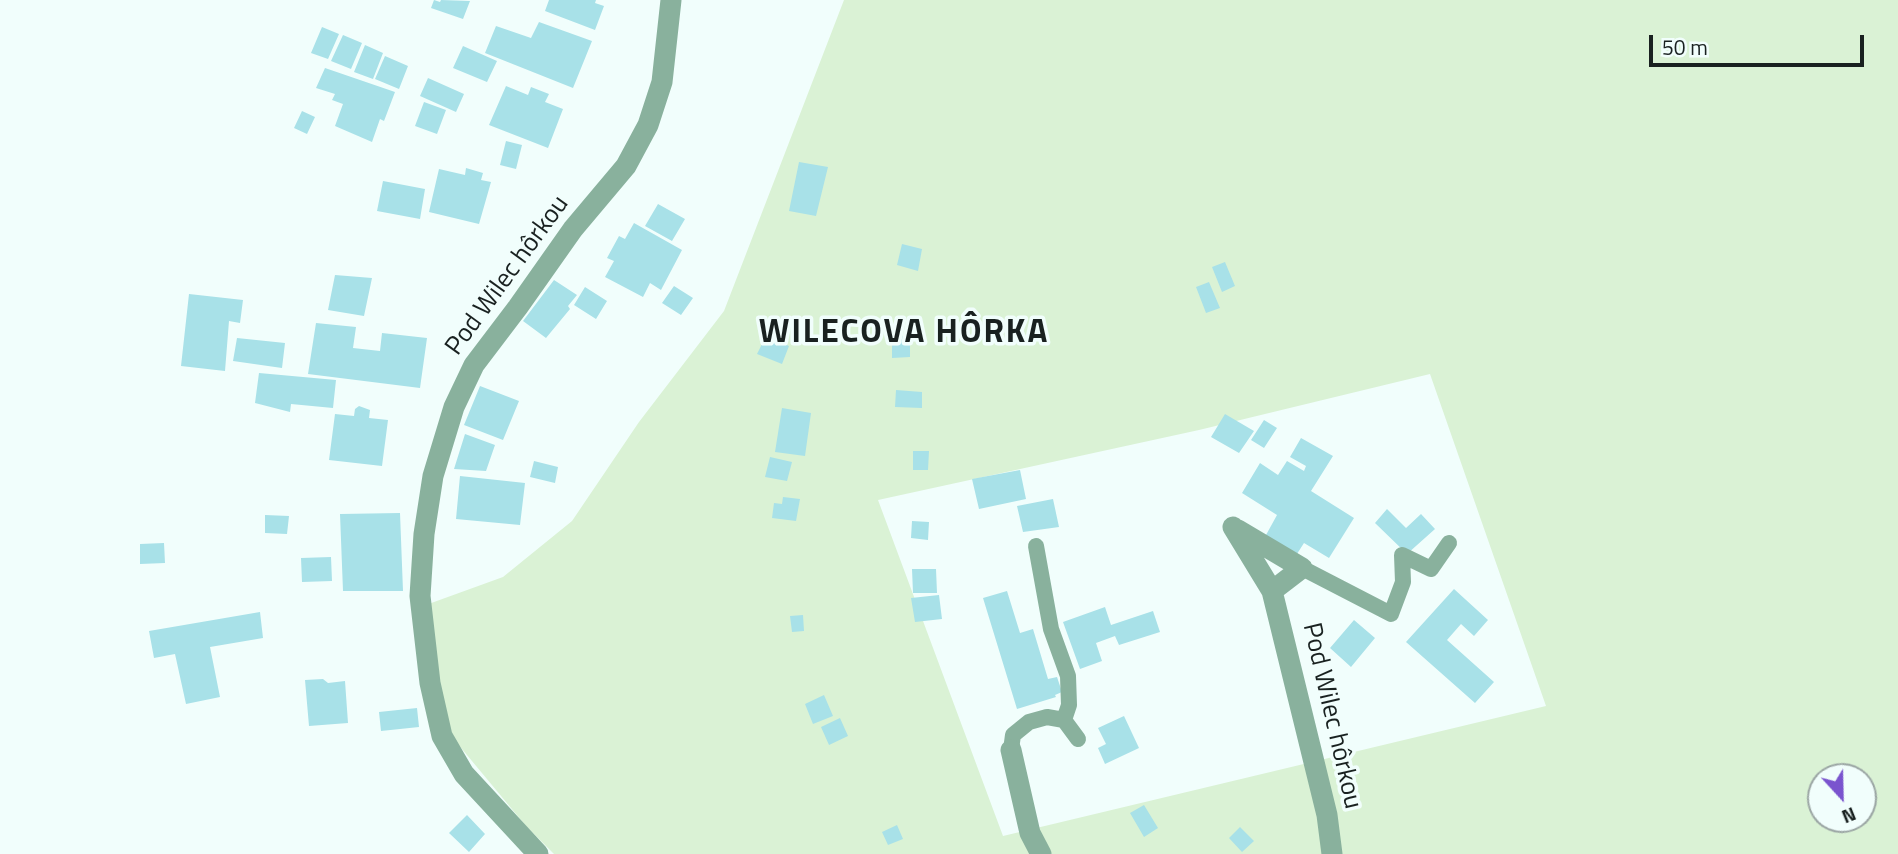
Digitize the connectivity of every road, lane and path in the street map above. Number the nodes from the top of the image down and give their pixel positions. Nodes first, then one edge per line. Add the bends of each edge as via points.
1 (671, 0) edge
2 (1449, 543) dead end
3 (1036, 546) dead end
4 (1302, 568) junction
5 (1272, 591) junction
6 (1064, 720) junction
7 (1078, 739) dead end
8 (1011, 750) joint
9 (538, 854) edge
10 (1041, 854) edge
11 (1332, 854) edge

1 - 9 street, Pod Wilec hôrkou via 662,82 648,125 626,166 573,229 474,365 454,407 433,476 420,596 430,683 442,736 464,774
2 - 4 lane via 1431,569 1402,555 1403,582 1391,614
3 - 6 lane via 1051,629 1068,676 1069,705
4 - 5 street
4 - 5 street, Pod Wilec hôrkou via 1233,527
5 - 11 street, Pod Wilec hôrkou via 1327,815
6 - 7 lane
6 - 8 lane via 1047,717 1029,722 1013,735
8 - 10 street via 1030,833

